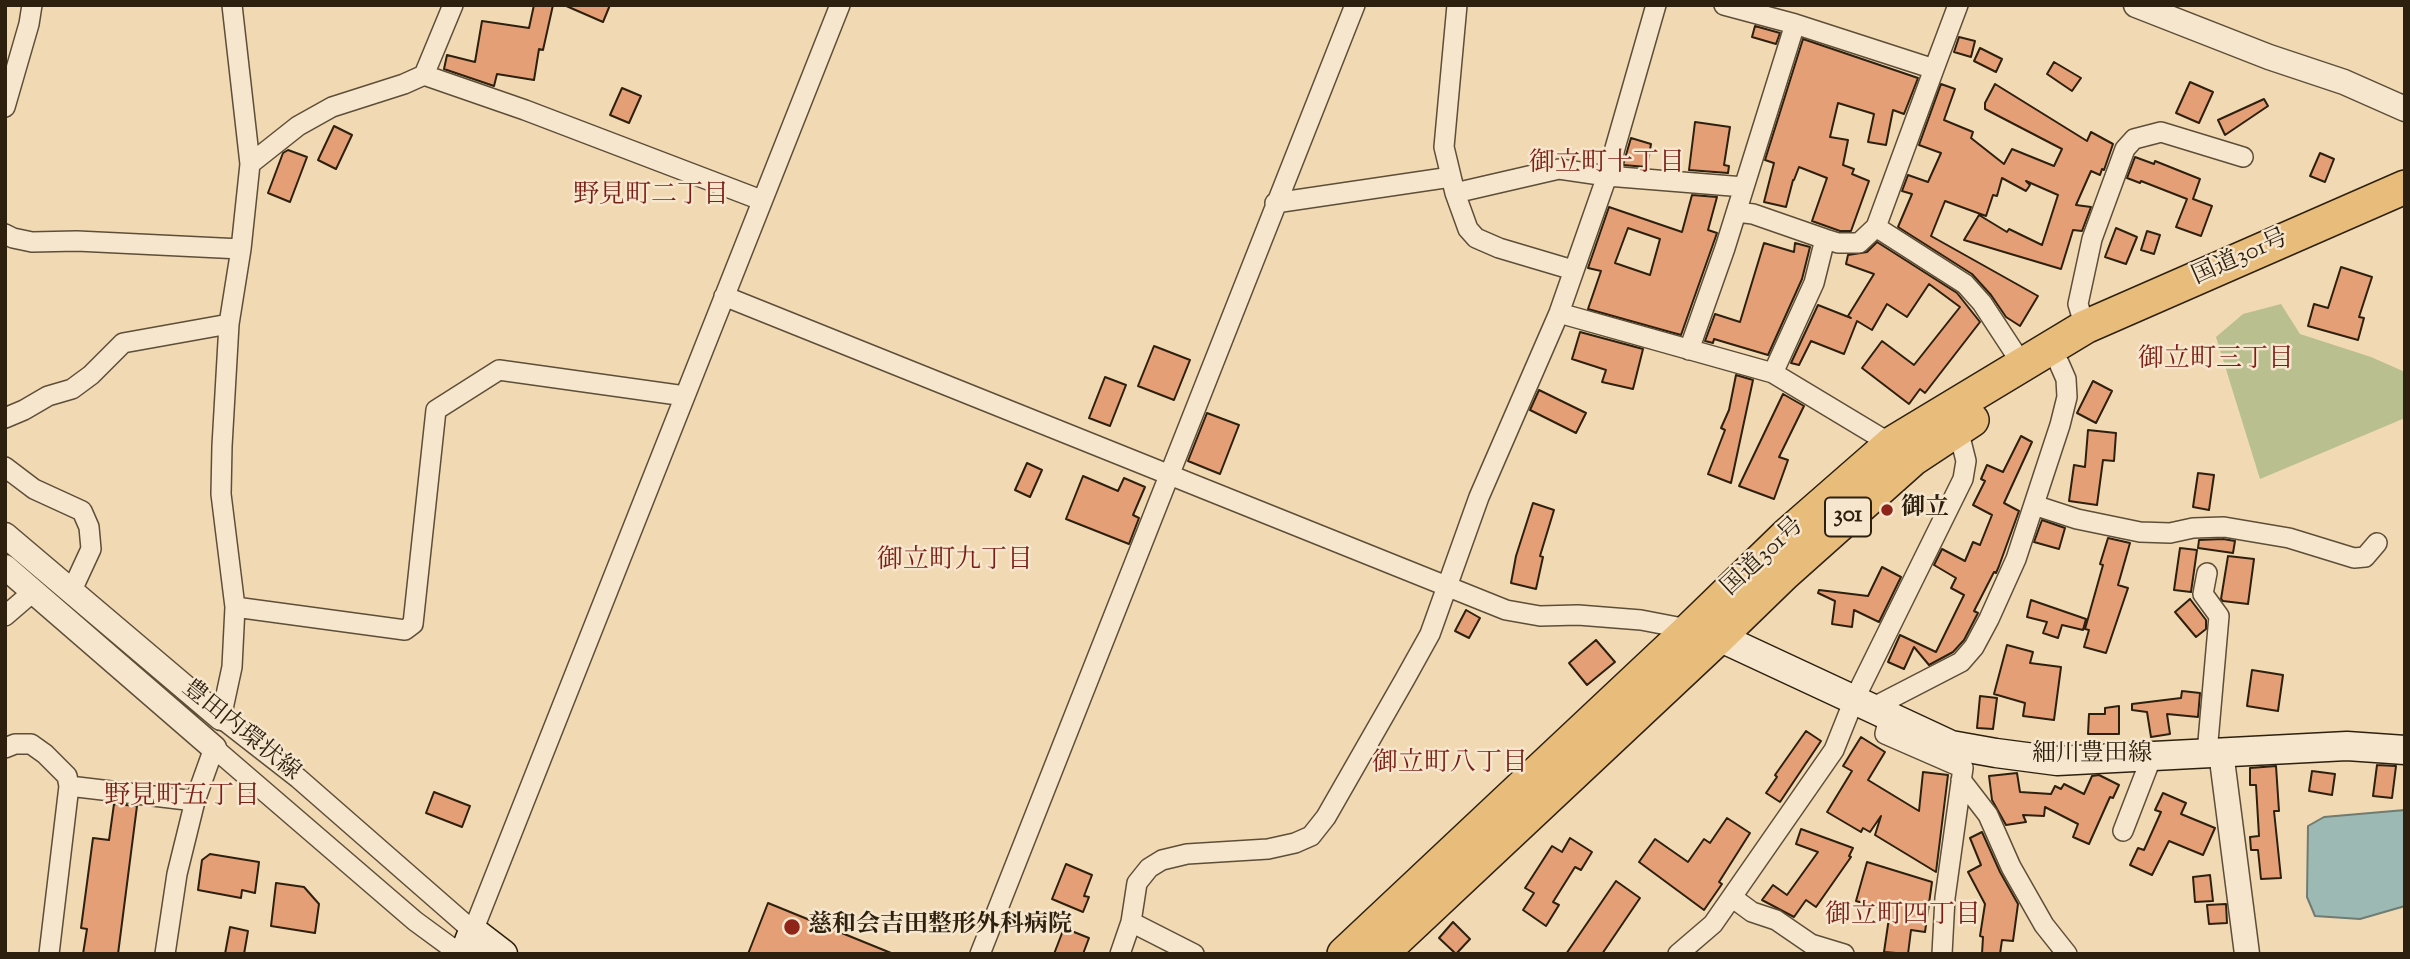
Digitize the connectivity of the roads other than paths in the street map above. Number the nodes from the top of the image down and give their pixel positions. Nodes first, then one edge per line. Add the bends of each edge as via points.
1 (32, 5) edge
2 (232, 5) edge
3 (453, 5) edge
4 (840, 5) edge
5 (1354, 5) edge
6 (1457, 5) edge
7 (1656, 5) edge
8 (1724, 5) edge
9 (1958, 5) edge
10 (2141, 6) edge
11 (1795, 24) junction
12 (1934, 69) junction
13 (424, 75) junction
14 (5, 107) edge
15 (2405, 108) edge
16 (2244, 157) dead end
17 (250, 164) junction
18 (1607, 176) junction
19 (1453, 185) junction
20 (1744, 187) junction
21 (2405, 187) edge
22 (761, 201) junction
23 (1275, 203) junction
24 (2405, 211) edge
25 (1737, 212) junction
26 (1876, 227) junction
27 (5, 234) edge
28 (1825, 239) junction
29 (240, 249) junction
30 (1573, 270) junction
31 (724, 296) junction
32 (1559, 313) junction
33 (229, 324) junction
34 (2085, 327) junction
35 (1689, 350) junction
36 (2059, 363) junction
37 (2022, 364) junction
38 (1773, 373) junction
39 (685, 396) junction
40 (5, 418) edge
41 (1958, 429) junction
42 (1891, 444) junction
43 (5, 467) edge
44 (1167, 476) junction
45 (2034, 505) junction
46 (5, 535) edge
47 (2376, 543) dead end
48 (5, 567) edge
49 (2207, 573) dead end
50 (1448, 586) junction
51 (72, 590) junction
52 (34, 591) junction
53 (235, 607) junction
54 (5, 616) edge
55 (1704, 633) junction
56 (1871, 709) junction
57 (221, 718) junction
58 (5, 748) edge
59 (214, 748) junction
60 (2405, 750) edge
61 (2214, 752) junction
62 (2152, 756) junction
63 (1961, 780) junction
64 (69, 786) junction
65 (195, 801) junction
66 (2123, 831) dead end
67 (1733, 898) junction
68 (1131, 922) junction
69 (466, 946) edge
70 (49, 954) edge
71 (165, 954) edge
72 (503, 954) edge
73 (980, 954) edge
74 (1120, 954) edge
75 (1194, 954) edge
76 (1344, 954) edge
77 (1381, 954) edge
78 (1678, 954) edge
79 (1844, 954) edge
80 (1942, 954) edge
81 (2067, 954) edge
82 (2247, 954) edge

1 - 14 street
2 - 17 street
3 - 13 street
4 - 22 street
5 - 23 street
6 - 19 street via 1444,147
7 - 18 street
8 - 11 street
9 - 12 street
10 - 15 street
11 - 12 street
11 - 20 street
12 - 26 street
13 - 17 street via 332,107 298,126
13 - 22 street
16 - 34 street via 2161,132 2134,139 2125,149 2092,239 2078,304
17 - 29 street
18 - 19 street via 1559,169
18 - 20 street
18 - 30 street
19 - 23 street
19 - 30 street via 1468,229 1476,238
20 - 25 street
21 - 34 highway, 国道301号 / 301
22 - 31 street
23 - 44 street
24 - 36 highway, 国道301号 / 301
25 - 28 street
25 - 35 street
26 - 28 street via 1859,243
26 - 37 street via 1965,284
27 - 29 street via 32,242
28 - 38 street via 1814,283
29 - 33 street
30 - 32 street
31 - 39 street
31 - 44 street
32 - 35 street
32 - 50 street via 1479,497
33 - 40 street via 123,343 72,389
33 - 53 street via 221,494
34 - 37 highway, 国道301号 / 301
35 - 38 street
36 - 41 highway, 国道301号 / 301
36 - 45 street via 2067,397
37 - 42 highway, 国道301号 / 301
38 - 42 street
39 - 53 street via 499,370 436,410 413,624 405,630
39 - 69 street
41 - 55 highway, 国道301号 / 301 via 1913,459 1784,573
41 - 56 street via 1966,461 1963,479
42 - 55 highway, 国道301号 / 301 via 1788,534
43 - 51 street via 34,489 82,511 92,549
44 - 50 street
44 - 73 street
45 - 47 street via 2140,532 2224,527 2289,538 2354,558 2365,557
45 - 56 street via 2016,559 1974,647 1961,662
46 - 51 street, 豊田内環状線
48 - 52 street, 豊田内環状線
49 - 61 street via 2203,594 2219,616
50 - 55 street via 1506,610 1641,620
50 - 68 street via 1430,634 1311,836 1268,849 1162,860 1137,883
51 - 57 street, 豊田内環状線
52 - 54 street
52 - 59 street, 豊田内環状線
53 - 57 street via 232,667
55 - 56 main road, 細川豊田線
55 - 76 highway, 国道301号 / 301
55 - 77 highway, 国道301号 / 301
56 - 62 main road, 細川豊田線 via 1951,744 1996,753 2057,761
56 - 63 street via 1885,734 1963,768
56 - 67 street via 1834,750
57 - 69 street, 豊田内環状線 via 298,778
58 - 64 street via 31,744 67,776
59 - 65 street
59 - 69 street, 豊田内環状線 via 415,921
60 - 61 main road, 細川豊田線 via 2347,746
61 - 62 main road, 細川豊田線
61 - 82 street
62 - 66 street
63 - 80 street
63 - 81 street via 1987,815 2044,925
64 - 65 street
64 - 70 street
65 - 71 street via 177,874
67 - 78 street via 1713,924
67 - 79 street via 1811,944
68 - 74 street
68 - 75 street
69 - 72 main road

